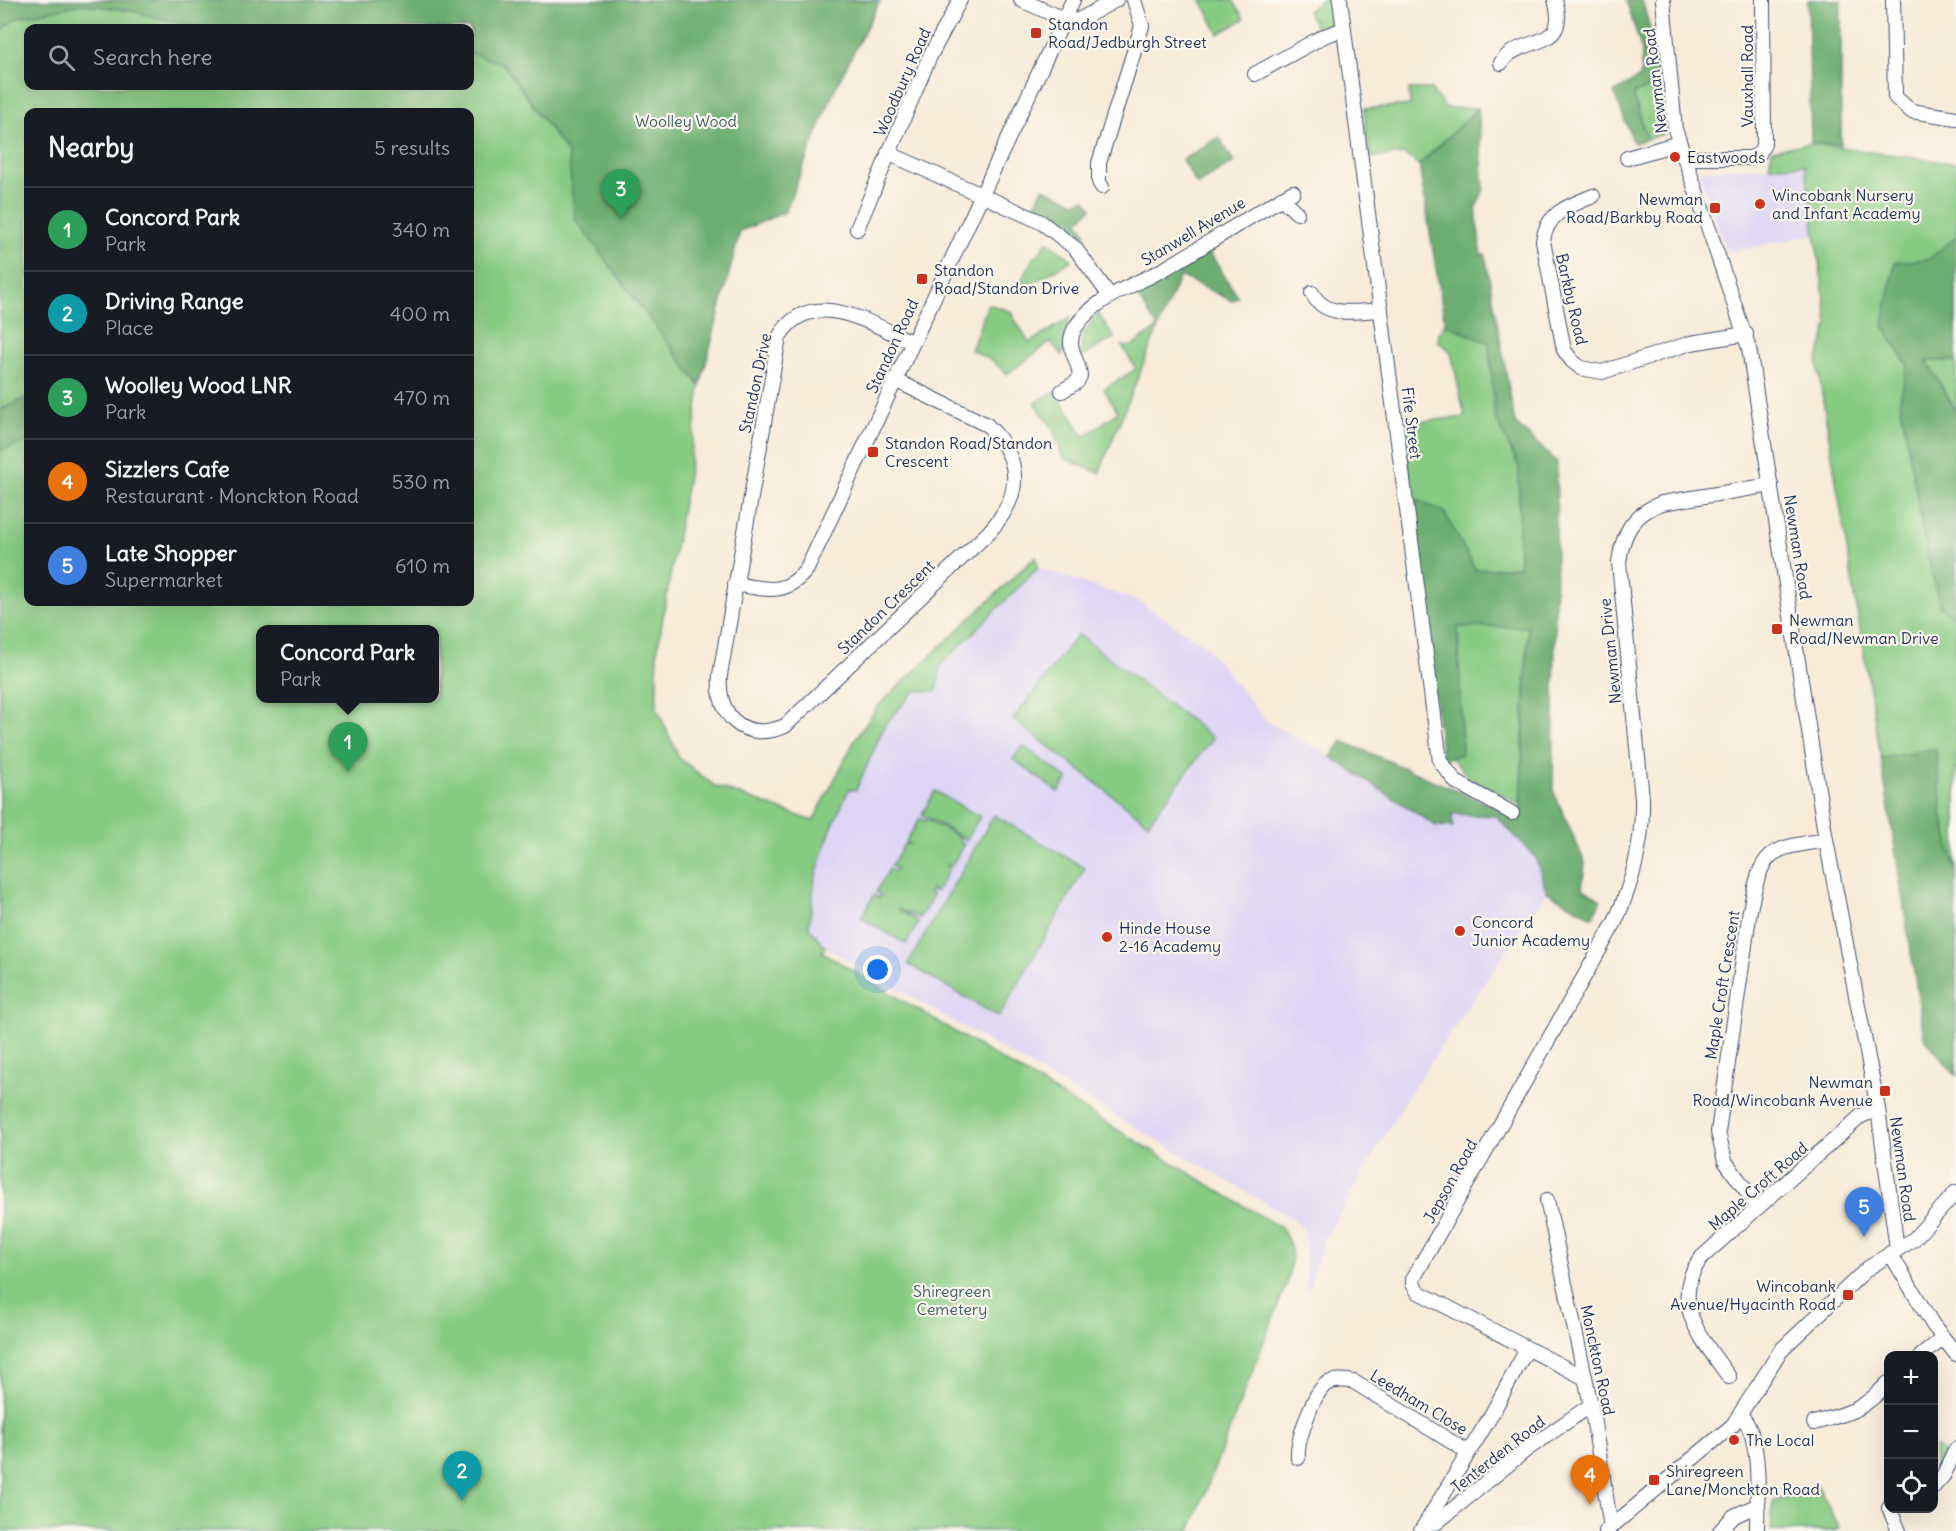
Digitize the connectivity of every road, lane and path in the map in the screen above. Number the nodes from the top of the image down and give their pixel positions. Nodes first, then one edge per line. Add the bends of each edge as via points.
1 (960, 0) edge
2 (1022, 0) edge
3 (1073, 0) edge
4 (1116, 0) edge
5 (1134, 0) edge
6 (1340, 0) edge
7 (1555, 0) edge
8 (1663, 0) edge
9 (1763, 0) edge
10 (1893, 0) edge
11 (1064, 19) junction
12 (1344, 29) junction
13 (1501, 63) dead end
14 (1255, 74) dead end
15 (1956, 118) edge
16 (1679, 143) junction
17 (888, 153) junction
18 (1627, 158) dead end
19 (1684, 158) junction
20 (1102, 187) dead end
21 (979, 196) junction
22 (1593, 196) dead end
23 (1297, 213) dead end
24 (857, 229) dead end
25 (1312, 293) dead end
26 (1110, 296) junction
27 (1381, 310) junction
28 (1746, 334) junction
29 (912, 342) junction
30 (895, 380) junction
31 (1062, 392) dead end
32 (1771, 485) junction
33 (735, 584) junction
34 (1512, 813) dead end
35 (1826, 840) junction
36 (1615, 922) joint
37 (1878, 1109) junction
38 (1956, 1192) edge
39 (1547, 1200) dead end
40 (1758, 1207) junction
41 (1894, 1251) junction
42 (1942, 1339) junction
43 (1527, 1349) junction
44 (1927, 1351) edge
45 (1956, 1354) edge
46 (1729, 1377) dead end
47 (1585, 1378) junction
48 (1884, 1387) edge
49 (1591, 1405) junction
50 (1741, 1416) junction
51 (1814, 1423) dead end
52 (1956, 1449) edge
53 (1468, 1452) junction
54 (1298, 1458) dead end
55 (1938, 1482) edge
56 (1758, 1505) junction
57 (1891, 1513) edge
58 (1423, 1528) edge
59 (1609, 1529) edge
60 (1720, 1531) edge
61 (1757, 1531) edge
62 (1899, 1531) edge

1 - 17 street, Woodbury Road via 928,58
2 - 11 street
3 - 11 street, Standon Road
4 - 11 street via 1077,21
5 - 20 street via 1142,26 1100,163
6 - 12 street, Fife Street
7 - 13 street via 1559,21 1552,35 1509,55
8 - 16 street, Newman Road via 1665,48
9 - 19 street, Vauxhall Road via 1762,151 1750,158
10 - 15 street via 1894,97 1911,111
11 - 21 street, Standon Road
12 - 14 street
12 - 27 street, Fife Street
16 - 18 street
16 - 19 street, Newman Road
17 - 21 street, Woodbury Road
17 - 24 street
19 - 28 street, Newman Road
21 - 26 street, Woodbury Road via 1041,222 1063,237 1080,253
21 - 29 street, Standon Road
22 - 28 street, Barkby Road via 1555,213 1544,231 1564,350 1572,361 1581,368 1602,372 1691,343
23 - 26 street, Stanwell Avenue via 1287,195 1166,268
25 - 27 street via 1318,303 1333,311
26 - 31 street, Stanwell Avenue via 1074,329 1071,351 1080,376
27 - 34 street, Fife Street via 1440,761 1456,782
28 - 32 street, Newman Road
29 - 30 street, Standon Road
29 - 33 street, Standon Drive via 831,309 808,311 784,328 776,350
30 - 33 street, Standon Road via 807,569 798,580 781,589
30 - 33 street, Standon Crescent via 987,425 997,434 1014,472 1012,501 1005,514 785,726 773,731 739,724 723,709 720,698 720,675
32 - 35 street, Newman Road
32 - 36 street, Newman Drive via 1662,503 1647,509 1626,530 1619,562 1642,829 1637,860
35 - 37 street, Newman Road
35 - 40 street, Maple Croft Crescent via 1776,850 1762,864 1754,892 1718,1132 1725,1161
36 - 43 street, Jepson Road via 1413,1280 1418,1292
37 - 40 street, Maple Croft Road via 1861,1116
37 - 41 street, Newman Road
38 - 41 street via 1914,1239
39 - 47 street, Monckton Road
40 - 46 street, Maple Croft Road via 1694,1267 1688,1286 1687,1306 1696,1328
41 - 42 street via 1911,1289
41 - 50 street via 1868,1268 1780,1350
42 - 44 street
42 - 45 street
43 - 47 street, Jepson Road
43 - 53 street
47 - 49 street, Monckton Road
48 - 51 street via 1869,1404
49 - 58 street, Tenterden Road via 1526,1450 1436,1523
49 - 59 street, Monckton Road
50 - 56 street via 1751,1433
50 - 59 street
52 - 55 street
53 - 54 street, Leedham Close via 1354,1382 1338,1380 1320,1392 1299,1437
53 - 58 street
56 - 60 street via 1734,1516
56 - 61 street
57 - 62 street

